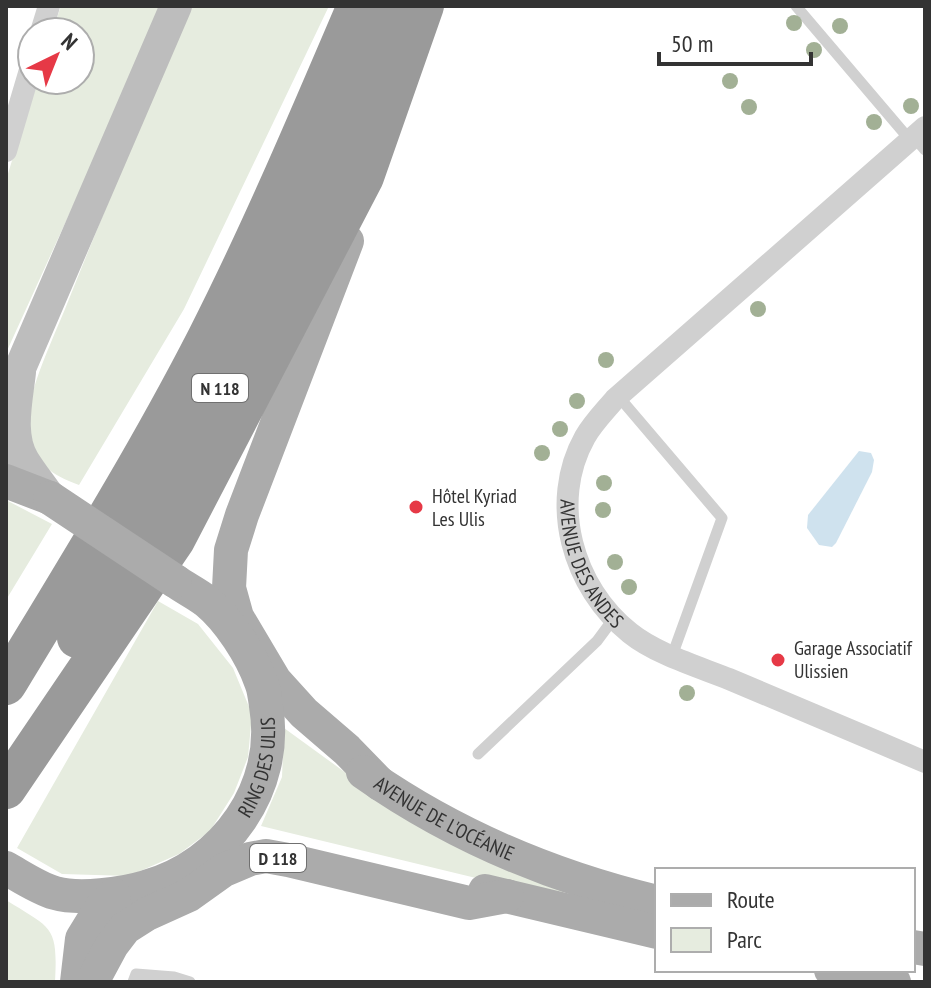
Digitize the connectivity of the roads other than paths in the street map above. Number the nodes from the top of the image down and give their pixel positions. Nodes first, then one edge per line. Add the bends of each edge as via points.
1 (176, 6) edge
2 (357, 6) edge
3 (394, 6) edge
4 (424, 6) edge
5 (796, 6) edge
6 (22, 96) edge
7 (918, 138) edge
8 (6, 151) edge
9 (364, 177) junction
10 (21, 366) junction
11 (6, 396) edge
12 (619, 397) junction
13 (6, 481) edge
14 (50, 498) junction
15 (614, 618) junction
16 (672, 656) junction
17 (262, 683) junction
18 (6, 685) edge
19 (6, 749) edge
20 (478, 754) dead end
21 (925, 762) edge
22 (380, 784) junction
23 (6, 789) edge
24 (211, 854) junction
25 (6, 868) edge
26 (57, 894) junction
27 (114, 895) junction
28 (507, 896) junction
29 (655, 902) edge
30 (655, 932) edge
31 (842, 972) edge
32 (67, 982) edge
33 (77, 982) edge
34 (92, 982) edge
35 (133, 982) edge
36 (190, 982) edge
37 (894, 982) edge

1 - 10 main road
2 - 18 highway, N 118 via 205,341 72,579
3 - 19 highway, N 118 via 277,276 205,418 102,598
4 - 9 highway
5 - 7 lane
6 - 8 street
7 - 12 street, AVENUE DES ANDES
9 - 22 main road via 345,246 238,527 229,588 237,617 275,681
9 - 23 highway via 175,540
10 - 11 main road
10 - 14 main road via 16,444
12 - 15 street, AVENUE DES ANDES via 584,440 572,473 567,513 587,584
12 - 16 lane via 722,518
13 - 14 main road, RING DES ULIS
14 - 17 main road, RING DES ULIS, bridge via 206,602 243,647
15 - 16 street, AVENUE DES ANDES via 632,635
15 - 20 lane via 597,641
16 - 21 street, AVENUE DES ANDES
17 - 22 main road, AVENUE DE L'OCÉANIE via 313,734
17 - 24 main road, RING DES ULIS via 269,721 261,781 245,813
22 - 29 main road, AVENUE DE L'OCÉANIE via 503,850 610,891
24 - 27 main road, RING DES ULIS via 165,882
24 - 28 main road, D 118 via 286,845
25 - 26 main road, RING DES ULIS
26 - 27 main road, RING DES ULIS
26 - 32 main road via 67,935
27 - 33 main road via 82,939
28 - 30 main road, D 118
28 - 34 main road, D 118 via 469,903 288,860 250,859 125,928
31 - 37 main road
35 - 36 lane via 136,974

